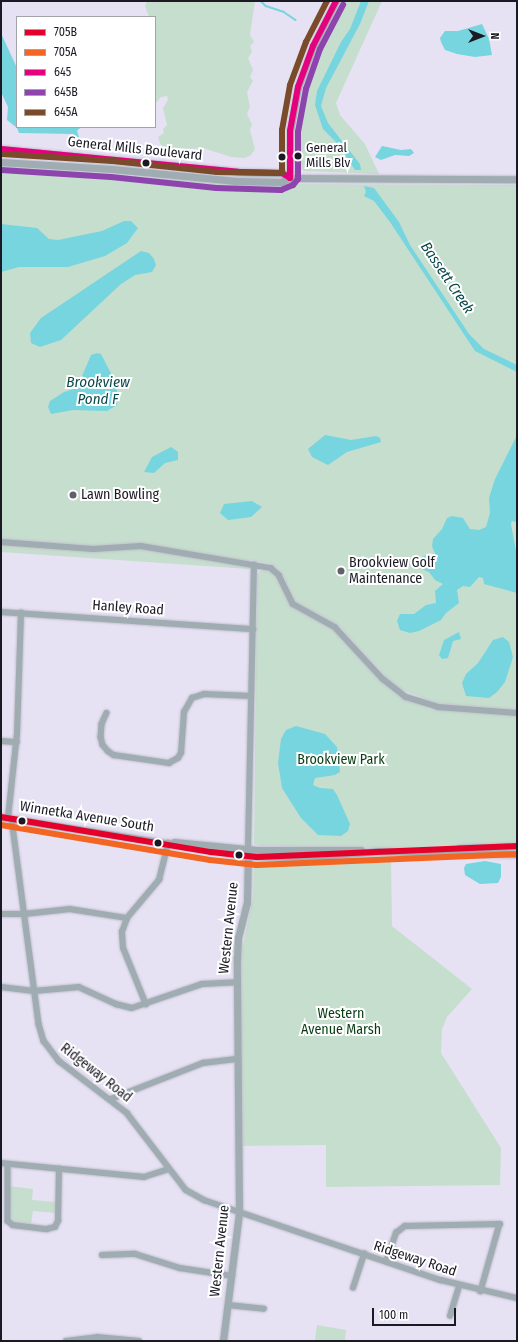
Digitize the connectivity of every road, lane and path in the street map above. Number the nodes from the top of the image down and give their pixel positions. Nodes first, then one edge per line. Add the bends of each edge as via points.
1 (336, 1) edge
2 (1, 149) edge
3 (1, 162) edge
4 (290, 178) junction
5 (517, 179) edge
6 (1, 542) edge
7 (254, 565) junction
8 (1, 612) edge
9 (21, 613) junction
10 (253, 629) junction
11 (251, 696) junction
12 (107, 713) dead end
13 (517, 713) edge
14 (1, 741) edge
15 (17, 742) junction
16 (7, 818) edge
17 (168, 843) junction
18 (517, 846) edge
19 (440, 851) junction
20 (248, 853) junction
21 (517, 854) edge
22 (1, 914) edge
23 (24, 914) junction
24 (127, 918) junction
25 (236, 982) junction
26 (1, 987) edge
27 (34, 991) junction
28 (146, 1005) junction
29 (236, 1059) junction
30 (111, 1099) junction
31 (1, 1163) edge
32 (8, 1164) junction
33 (59, 1169) junction
34 (169, 1169) junction
35 (239, 1212) junction
36 (364, 1254) junction
37 (102, 1255) dead end
38 (386, 1262) junction
39 (232, 1276) junction
40 (459, 1286) junction
41 (353, 1288) dead end
42 (481, 1291) junction
43 (517, 1298) edge
44 (228, 1305) junction
45 (264, 1309) dead end
46 (450, 1316) dead end
47 (66, 1341) edge
48 (138, 1341) edge
49 (223, 1341) edge

1 - 4 street via 313,46 298,87 290,131
2 - 4 street, General Mills Boulevard via 232,172 282,173
3 - 4 street, General Mills Boulevard via 223,180 281,182
4 - 5 street, General Mills Boulevard
6 - 7 street via 93,549 141,546
7 - 10 street, Western Avenue
7 - 13 street via 274,570 293,604 335,626 382,679 406,697 438,707
8 - 9 street, Hanley Road
9 - 10 street, Hanley Road
9 - 15 street, Ridgeway Road
10 - 11 street, Western Avenue
11 - 12 street via 204,694 192,698 184,712 182,753 169,763 114,755 108,751 101,737 102,724
11 - 20 street, Western Avenue
14 - 15 street
15 - 16 street, Ridgeway Road
16 - 17 street, Winnetka Avenue South
16 - 23 street, Ridgeway Road
17 - 20 street, Winnetka Avenue South via 186,848
17 - 24 street via 163,869 156,885
18 - 19 street
19 - 20 street, Winnetka Avenue South via 379,851 306,857
19 - 21 street
20 - 25 street, Western Avenue via 248,895 238,938
22 - 23 street
23 - 24 street via 70,909
23 - 27 street, Ridgeway Road
24 - 28 street via 122,932 122,944
25 - 28 street via 202,984
25 - 29 street, Western Avenue
26 - 27 street
27 - 28 street via 79,987 124,1008
27 - 30 street, Ridgeway Road via 40,1031 50,1052
29 - 30 street via 203,1063
29 - 35 street, Western Avenue
30 - 34 street, Ridgeway Road via 131,1117
31 - 32 street
32 - 33 street
32 - 33 street via 8,1222 13,1225 47,1229 55,1227 58,1220
33 - 34 street via 144,1177
34 - 35 street, Ridgeway Road via 190,1193
35 - 36 street, Ridgeway Road
35 - 39 street, Western Avenue
36 - 38 street, Ridgeway Road
36 - 41 street, Ridgeway Road
37 - 39 street via 135,1254 180,1268
38 - 40 street, Ridgeway Road
38 - 42 street via 396,1233 404,1226 500,1224
39 - 44 street, Western Avenue
40 - 42 street, Ridgeway Road
40 - 46 street, Ridgeway Road
42 - 43 street, Ridgeway Road
44 - 45 street
44 - 49 street, Western Avenue
47 - 48 street via 97,1337

